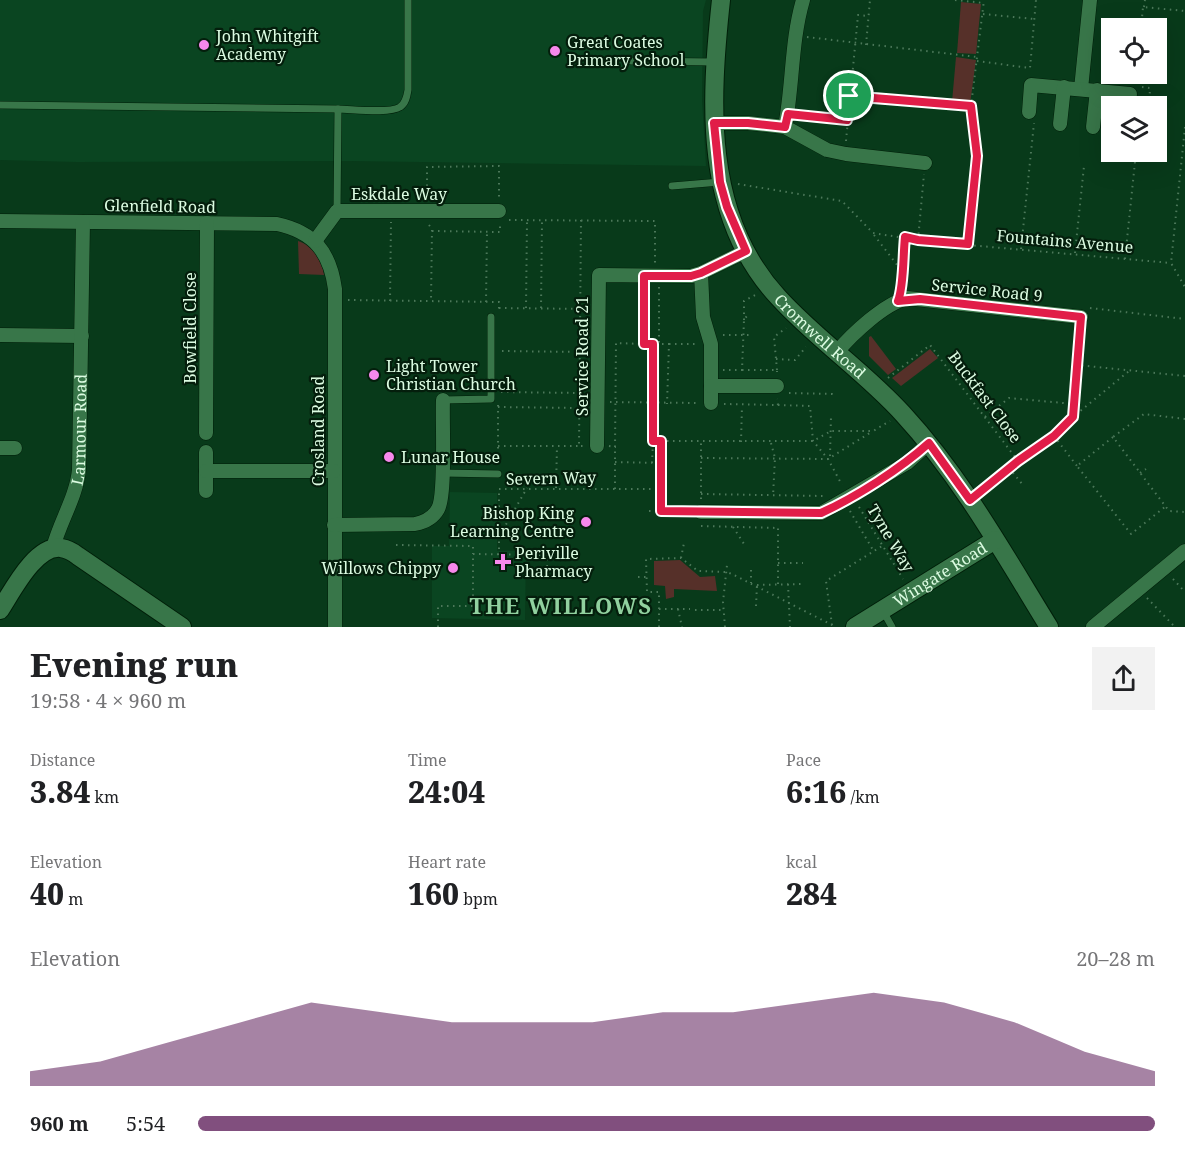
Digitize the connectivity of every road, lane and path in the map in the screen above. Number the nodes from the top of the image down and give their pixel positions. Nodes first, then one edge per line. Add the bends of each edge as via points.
1 (408, 0) edge
2 (721, 0) edge
3 (802, 0) edge
4 (870, 0) edge
5 (954, 0) edge
6 (1036, 0) edge
7 (1090, 0) edge
8 (1145, 0) edge
9 (984, 2) edge
10 (1144, 7) junction
11 (1185, 11) edge
12 (983, 14) junction
13 (868, 16) junction
14 (1142, 18) edge
15 (1034, 20) junction
16 (796, 36) junction
17 (856, 43) junction
18 (866, 45) junction
19 (977, 59) junction
20 (632, 61) dead end
21 (716, 62) junction
22 (1138, 84) edge
23 (1064, 87) junction
24 (1081, 89) junction
25 (1096, 90) junction
26 (849, 96) junction
27 (1130, 96) edge
28 (1150, 96) edge
29 (0, 105) edge
30 (971, 106) junction
31 (338, 109) junction
32 (1029, 112) joint
33 (786, 121) junction
34 (714, 123) junction
35 (1060, 124) dead end
36 (1093, 127) dead end
37 (1185, 127) edge
38 (1135, 162) edge
39 (925, 163) dead end
40 (1184, 165) edge
41 (1083, 166) dead end
42 (720, 182) junction
43 (672, 186) dead end
44 (337, 211) junction
45 (392, 211) junction
46 (499, 215) joint
47 (527, 220) junction
48 (542, 220) junction
49 (0, 221) edge
50 (83, 222) junction
51 (207, 224) junction
52 (432, 229) dead end
53 (487, 232) dead end
54 (873, 233) junction
55 (905, 237) junction
56 (315, 241) junction
57 (968, 244) junction
58 (1021, 249) junction
59 (746, 251) junction
60 (1075, 254) junction
61 (1125, 259) junction
62 (1172, 263) junction
63 (902, 270) junction
64 (701, 273) junction
65 (653, 276) junction
66 (1184, 285) edge
67 (770, 287) junction
68 (335, 300) junction
69 (390, 301) junction
70 (431, 301) junction
71 (898, 301) junction
72 (486, 302) junction
73 (500, 302) dead end
74 (500, 308) dead end
75 (526, 308) junction
76 (541, 308) junction
77 (580, 309) dead end
78 (749, 313) dead end
79 (491, 317) dead end
80 (1081, 317) junction
81 (799, 318) junction
82 (1185, 319) edge
83 (744, 320) junction
84 (816, 334) junction
85 (743, 335) junction
86 (752, 335) dead end
87 (0, 336) edge
88 (82, 336) junction
89 (710, 339) junction
90 (653, 344) junction
91 (659, 344) junction
92 (669, 344) junction
93 (499, 351) dead end
94 (580, 352) dead end
95 (837, 352) junction
96 (776, 359) junction
97 (1077, 365) junction
98 (711, 370) junction
99 (777, 370) dead end
100 (1129, 371) junction
101 (1185, 376) edge
102 (711, 386) junction
103 (874, 386) junction
104 (783, 389) joint
105 (498, 392) dead end
106 (580, 393) dead end
107 (832, 398) dead end
108 (443, 400) joint
109 (668, 404) dead end
110 (711, 404) dead end
111 (1074, 404) junction
112 (742, 405) dead end
113 (778, 405) dead end
114 (498, 407) dead end
115 (580, 408) dead end
116 (901, 412) junction
117 (831, 417) dead end
118 (985, 417) junction
119 (1073, 417) junction
120 (1185, 419) edge
121 (830, 431) junction
122 (873, 431) junction
123 (206, 433) dead end
124 (1054, 436) junction
125 (1113, 437) junction
126 (653, 441) junction
127 (661, 441) junction
128 (813, 441) junction
129 (741, 442) junction
130 (771, 443) junction
131 (929, 443) junction
132 (498, 446) dead end
133 (557, 446) junction
134 (579, 446) dead end
135 (597, 446) dead end
136 (615, 447) dead end
137 (0, 448) edge
138 (15, 448) dead end
139 (206, 452) dead end
140 (701, 458) dead end
141 (775, 458) junction
142 (829, 458) junction
143 (1018, 461) junction
144 (615, 462) junction
145 (652, 463) junction
146 (661, 464) junction
147 (1077, 466) junction
148 (1009, 468) junction
149 (1146, 469) dead end
150 (206, 471) junction
151 (334, 471) junction
152 (442, 472) junction
153 (1140, 473) junction
154 (498, 474) dead end
155 (1023, 485) dead end
156 (527, 488) junction
157 (556, 489) junction
158 (615, 489) junction
159 (661, 489) junction
160 (206, 491) dead end
161 (701, 494) dead end
162 (773, 495) junction
163 (848, 498) junction
164 (970, 500) junction
165 (1166, 506) junction
166 (649, 511) dead end
167 (661, 511) junction
168 (701, 512) joint
169 (1185, 512) edge
170 (775, 513) junction
171 (334, 525) junction
172 (733, 527) dead end
173 (499, 538) junction
174 (995, 540) junction
175 (684, 543) dead end
176 (396, 545) dead end
177 (882, 546) junction
178 (746, 547) dead end
179 (53, 548) junction
180 (874, 551) junction
181 (1185, 551) edge
182 (473, 554) junction
183 (499, 555) junction
184 (681, 558) junction
185 (778, 563) junction
186 (803, 563) dead end
187 (726, 565) dead end
188 (1163, 569) junction
189 (751, 570) dead end
190 (727, 572) junction
191 (547, 576) dead end
192 (638, 577) dead end
193 (646, 577) junction
194 (751, 583) junction
195 (778, 584) junction
196 (788, 584) junction
197 (802, 584) dead end
198 (757, 585) junction
199 (1139, 589) junction
200 (910, 592) junction
201 (1185, 592) edge
202 (788, 603) junction
203 (756, 606) dead end
204 (0, 609) edge
205 (659, 609) junction
206 (678, 609) junction
207 (690, 609) dead end
208 (695, 610) dead end
209 (723, 610) junction
210 (882, 610) junction
211 (834, 626) edge
212 (182, 627) edge
213 (335, 627) edge
214 (438, 627) edge
215 (659, 627) edge
216 (682, 627) edge
217 (725, 627) edge
218 (790, 627) edge
219 (855, 627) edge
220 (892, 627) edge
221 (1049, 627) edge
222 (1094, 627) edge
223 (1174, 627) edge

1 - 31 lane via 408,90 404,103 390,110
2 - 21 street, Cromwell Road
3 - 16 street
4 - 13 path
5 - 9 path
6 - 15 path
7 - 24 street
8 - 10 path
9 - 12 path
10 - 11 path
10 - 14 path
12 - 15 path
12 - 19 path
13 - 17 path via 858,15
13 - 18 path
15 - 19 path via 1030,68
16 - 17 path
16 - 33 street
17 - 18 path
17 - 26 path
18 - 19 path
19 - 30 path
20 - 21 lane
21 - 34 street, Cromwell Road
22 - 28 path via 1150,88
23 - 24 street
23 - 32 street via 1032,85
23 - 35 street
24 - 25 street
25 - 27 street
25 - 36 street
26 - 30 path
26 - 33 path via 847,120
29 - 31 lane
30 - 57 path via 977,156
31 - 44 lane
32 - 58 path via 1035,113
33 - 34 street
33 - 39 street via 827,150
34 - 42 street, Cromwell Road
37 - 40 path
38 - 61 path
40 - 62 path
41 - 60 path
42 - 43 lane
42 - 54 path via 842,201
42 - 59 street, Cromwell Road
44 - 45 street, Eskdale Way
44 - 56 street, Eskdale Way
45 - 46 street, Eskdale Way
45 - 69 path
46 - 47 path
47 - 48 path
47 - 75 path
48 - 65 path via 656,221
48 - 76 path
49 - 50 street, Glenfield Road
50 - 51 street, Glenfield Road
50 - 88 street, Larmour Road
51 - 56 street, Glenfield Road via 278,224
51 - 123 street, Bowfield Close
52 - 70 path
53 - 72 path
54 - 55 path, Fountains Avenue
54 - 63 path
55 - 57 path, Fountains Avenue
55 - 63 path
56 - 68 street, Crosland Road via 330,267
57 - 58 path, Fountains Avenue
58 - 60 path, Fountains Avenue
59 - 64 street, Service Road 21
59 - 67 street, Cromwell Road
60 - 61 path, Fountains Avenue
61 - 62 path, Fountains Avenue
62 - 66 path
63 - 71 path via 903,289
64 - 65 street, Service Road 21
64 - 89 street
65 - 90 path via 644,344
65 - 91 path
65 - 135 street, Service Road 21 via 599,275
67 - 81 street, Cromwell Road
67 - 83 path via 744,301
68 - 69 path
68 - 151 street, Crosland Road
69 - 70 path
70 - 72 path
71 - 80 street, Service Road 9 via 920,299
71 - 95 street
72 - 73 path
74 - 75 path
75 - 76 path
76 - 77 path
78 - 83 path
79 - 108 lane via 491,399
80 - 82 path via 1082,306
80 - 97 path
81 - 84 street, Cromwell Road
81 - 96 path via 774,337
83 - 85 path
84 - 95 street, Cromwell Road
84 - 96 path via 795,360
85 - 86 path
85 - 89 path
85 - 98 path via 742,370
87 - 88 street
88 - 179 street, Larmour Road via 78,481
89 - 92 path
89 - 98 street
90 - 91 path
90 - 126 path
91 - 92 path
92 - 109 path
93 - 94 path
95 - 103 street, Cromwell Road
96 - 99 path
97 - 100 path
97 - 111 path
98 - 102 street
100 - 101 path
100 - 119 path
102 - 104 street
102 - 110 street
103 - 116 street, Cromwell Road
103 - 118 path, Buckfast Close via 930,345
104 - 107 path via 832,394
105 - 106 path
108 - 152 street
111 - 118 path via 1009,398
111 - 119 path
112 - 129 path
113 - 128 path via 810,406
114 - 115 path
116 - 122 path
116 - 131 street, Cromwell Road
117 - 121 path
118 - 143 path, Buckfast Close
119 - 124 path
120 - 125 path via 1144,414
121 - 122 path
121 - 128 path
121 - 142 path
122 - 142 path
124 - 143 path
124 - 147 path
125 - 147 path
125 - 153 path
126 - 127 path
126 - 145 path
127 - 129 path
127 - 146 path
128 - 130 path
128 - 142 path
129 - 130 path
130 - 141 path
131 - 163 street via 907,463
131 - 164 street, Cromwell Road
132 - 133 path
133 - 134 path
133 - 157 path
136 - 144 path
137 - 138 street
139 - 150 street
140 - 141 path
141 - 142 path
141 - 162 path
142 - 163 path
143 - 148 path
144 - 145 path
144 - 158 path
145 - 146 path
146 - 159 path
147 - 165 path via 1131,534
148 - 155 path
148 - 164 path
149 - 153 path
150 - 151 street
150 - 160 street
151 - 171 street, Crosland Road
152 - 154 lane
152 - 171 street via 441,502 424,523
153 - 165 path
156 - 157 path, Severn Way
156 - 173 path
156 - 173 path, Severn Way via 498,489
157 - 158 path, Severn Way
158 - 159 path, Severn Way
159 - 167 path
161 - 162 path
162 - 163 path
162 - 170 path
163 - 170 street via 821,513
163 - 177 path, Tyne Way
163 - 180 path, Tyne Way
164 - 174 street, Cromwell Road
165 - 169 path via 1169,511
166 - 167 path
167 - 168 path
168 - 170 street
170 - 185 path
171 - 213 street, Crosland Road
172 - 178 path
173 - 183 path
174 - 200 street, Wingate Road
174 - 221 street, Cromwell Road
175 - 184 path
176 - 182 path via 473,546
177 - 180 path
177 - 200 path, Tyne Way
179 - 204 street via 32,563
179 - 212 street via 78,556
180 - 211 path via 826,581 829,616
181 - 188 street
182 - 183 path
182 - 214 path via 473,606 438,606
183 - 191 path via 547,555
184 - 190 path via 698,572
184 - 193 path via 646,559
185 - 186 path
185 - 195 path
187 - 190 path
188 - 199 street
188 - 201 path
189 - 194 path
190 - 194 path
190 - 209 path
192 - 193 path
193 - 205 path via 647,592 659,592
194 - 198 path
195 - 196 path
195 - 198 path
196 - 197 path
196 - 202 path
198 - 202 path
198 - 203 path
199 - 222 street
199 - 223 path
200 - 210 street, Wingate Road
202 - 211 path
202 - 218 path
205 - 206 path
205 - 215 path
206 - 207 path
206 - 216 path
208 - 209 path
209 - 217 path
210 - 219 street, Wingate Road
210 - 220 lane

